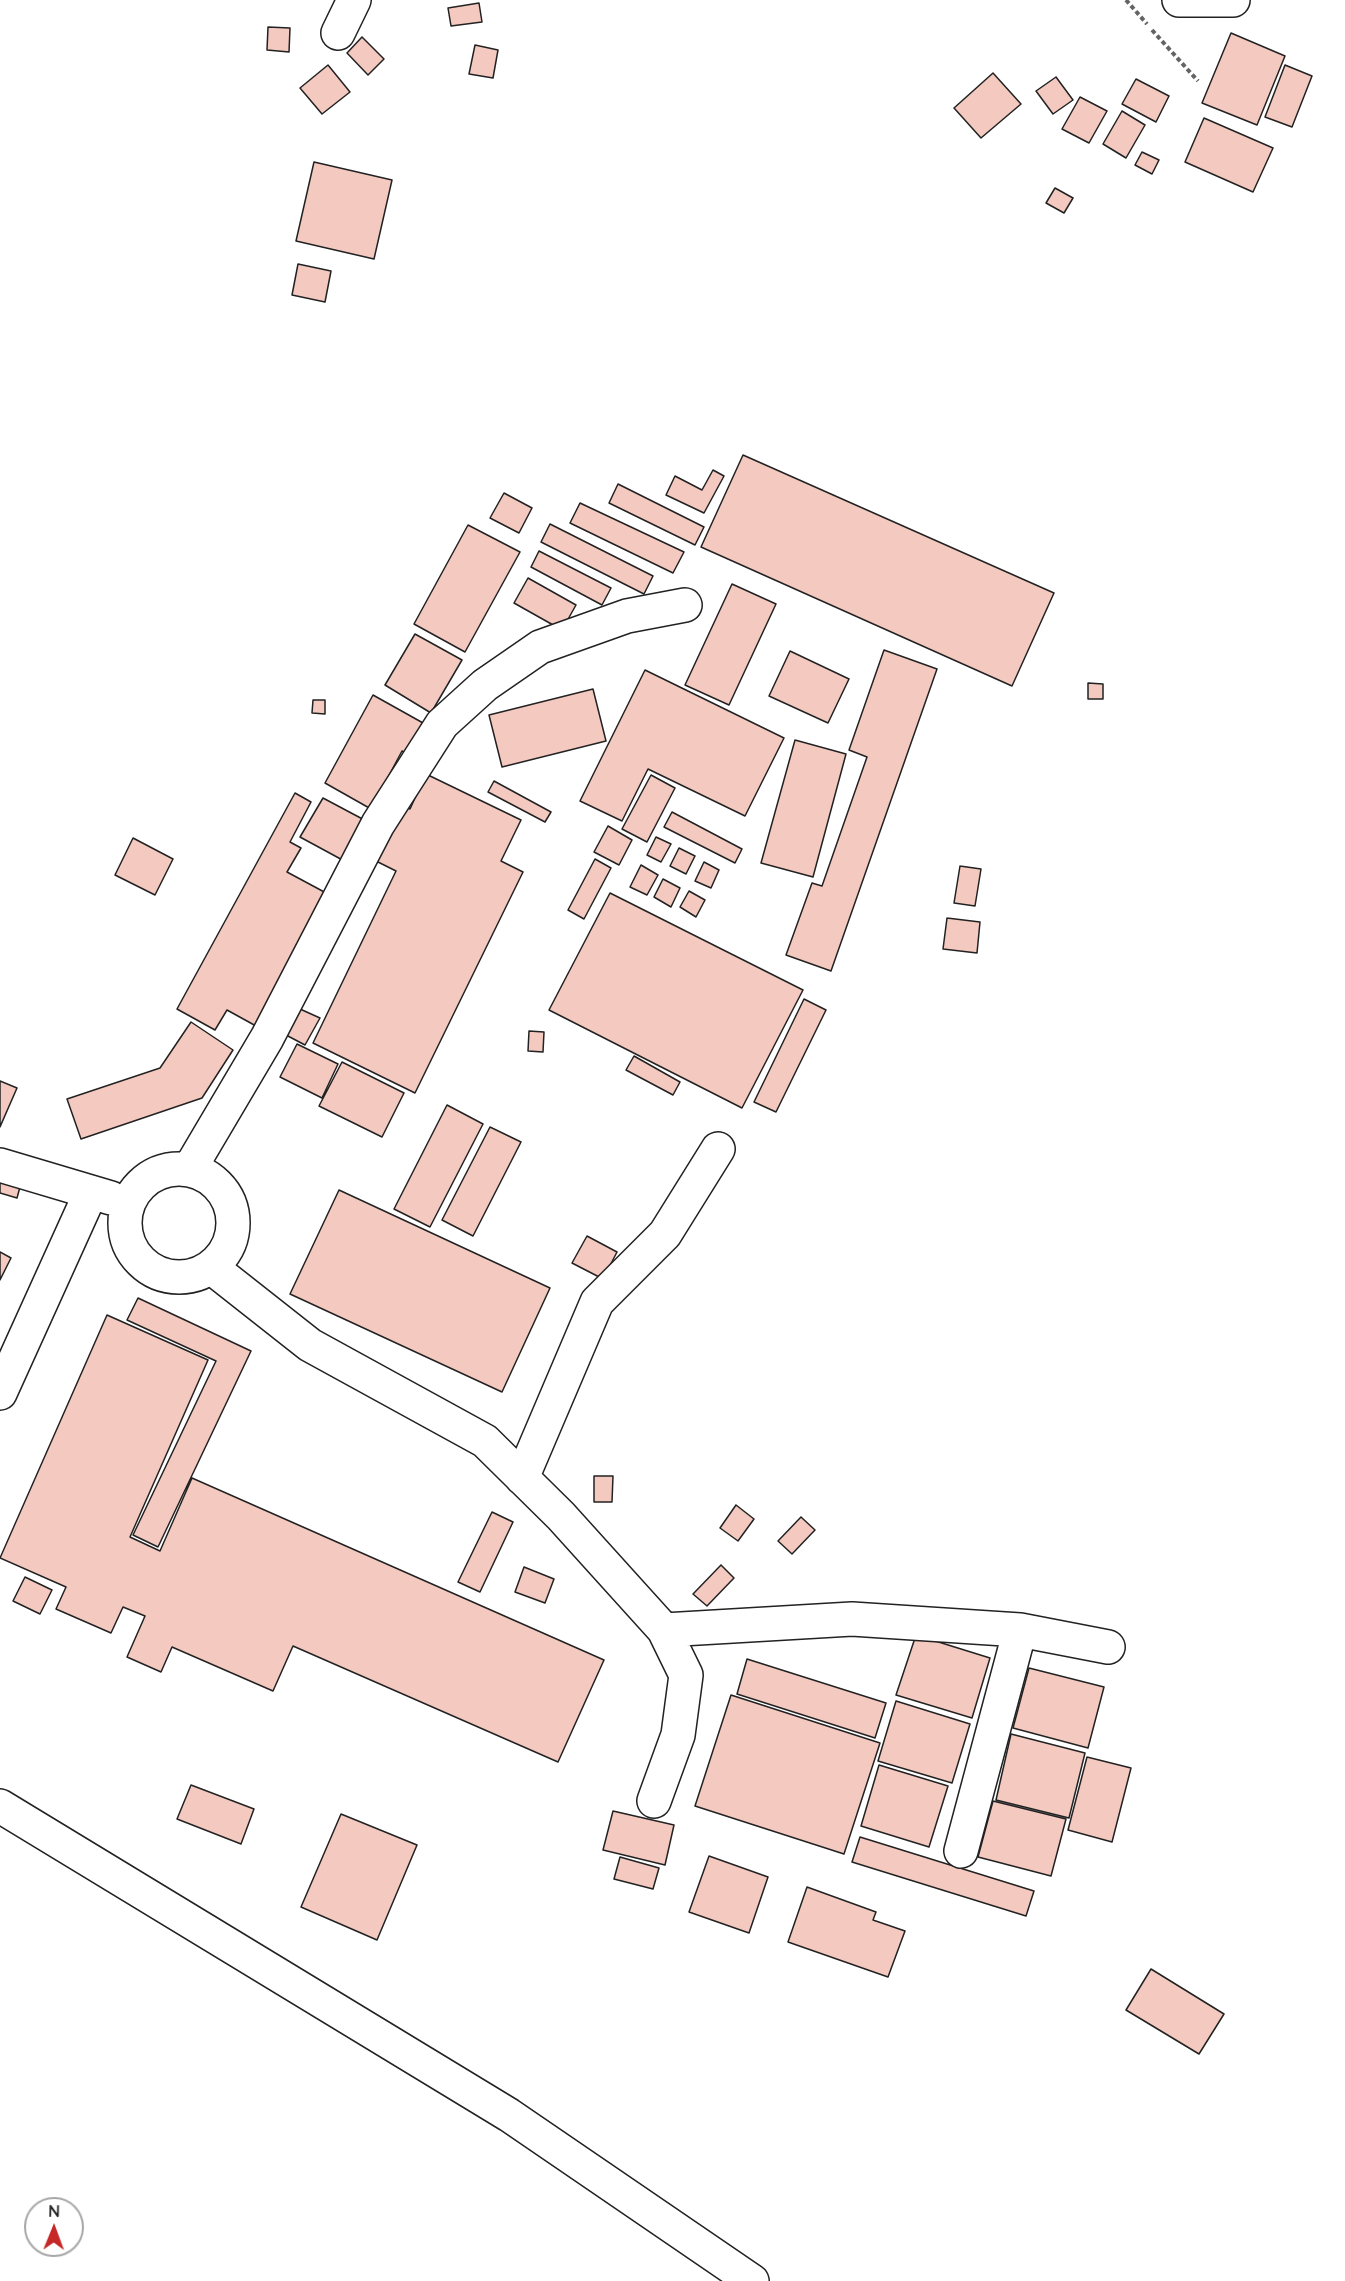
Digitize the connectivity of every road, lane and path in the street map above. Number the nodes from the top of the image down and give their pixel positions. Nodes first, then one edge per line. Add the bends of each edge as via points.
1 (354, 0) edge
2 (1125, 0) edge
3 (1179, 0) edge
4 (1233, 0) edge
5 (338, 33) dead end
6 (1198, 81) dead end
7 (685, 605) dead end
8 (718, 1149) dead end
9 (0, 1165) edge
10 (189, 1170) junction
11 (91, 1192) junction
12 (128, 1203) junction
13 (211, 1267) junction
14 (0, 1393) edge
15 (522, 1478) junction
16 (664, 1630) junction
17 (1020, 1630) junction
18 (1108, 1647) dead end
19 (654, 1801) dead end
20 (0, 1806) edge
21 (961, 1851) dead end
22 (752, 2281) edge

1 - 5 street
2 - 6 path
3 - 4 street
7 - 10 street via 627,616 540,647 484,685 442,724 378,824 267,1038
8 - 15 street via 665,1234 597,1302
9 - 11 street
10 - 12 street via 164,1171 142,1183
10 - 13 street via 212,1180 228,1200 233,1224 227,1248
11 - 12 street
11 - 14 street
12 - 13 street via 124,1230 135,1256 157,1274 185,1278
13 - 15 street via 310,1346 485,1441
15 - 16 street
16 - 17 street via 852,1619
16 - 19 street via 686,1675 678,1735
17 - 18 street
17 - 21 street
20 - 22 street via 509,2115

